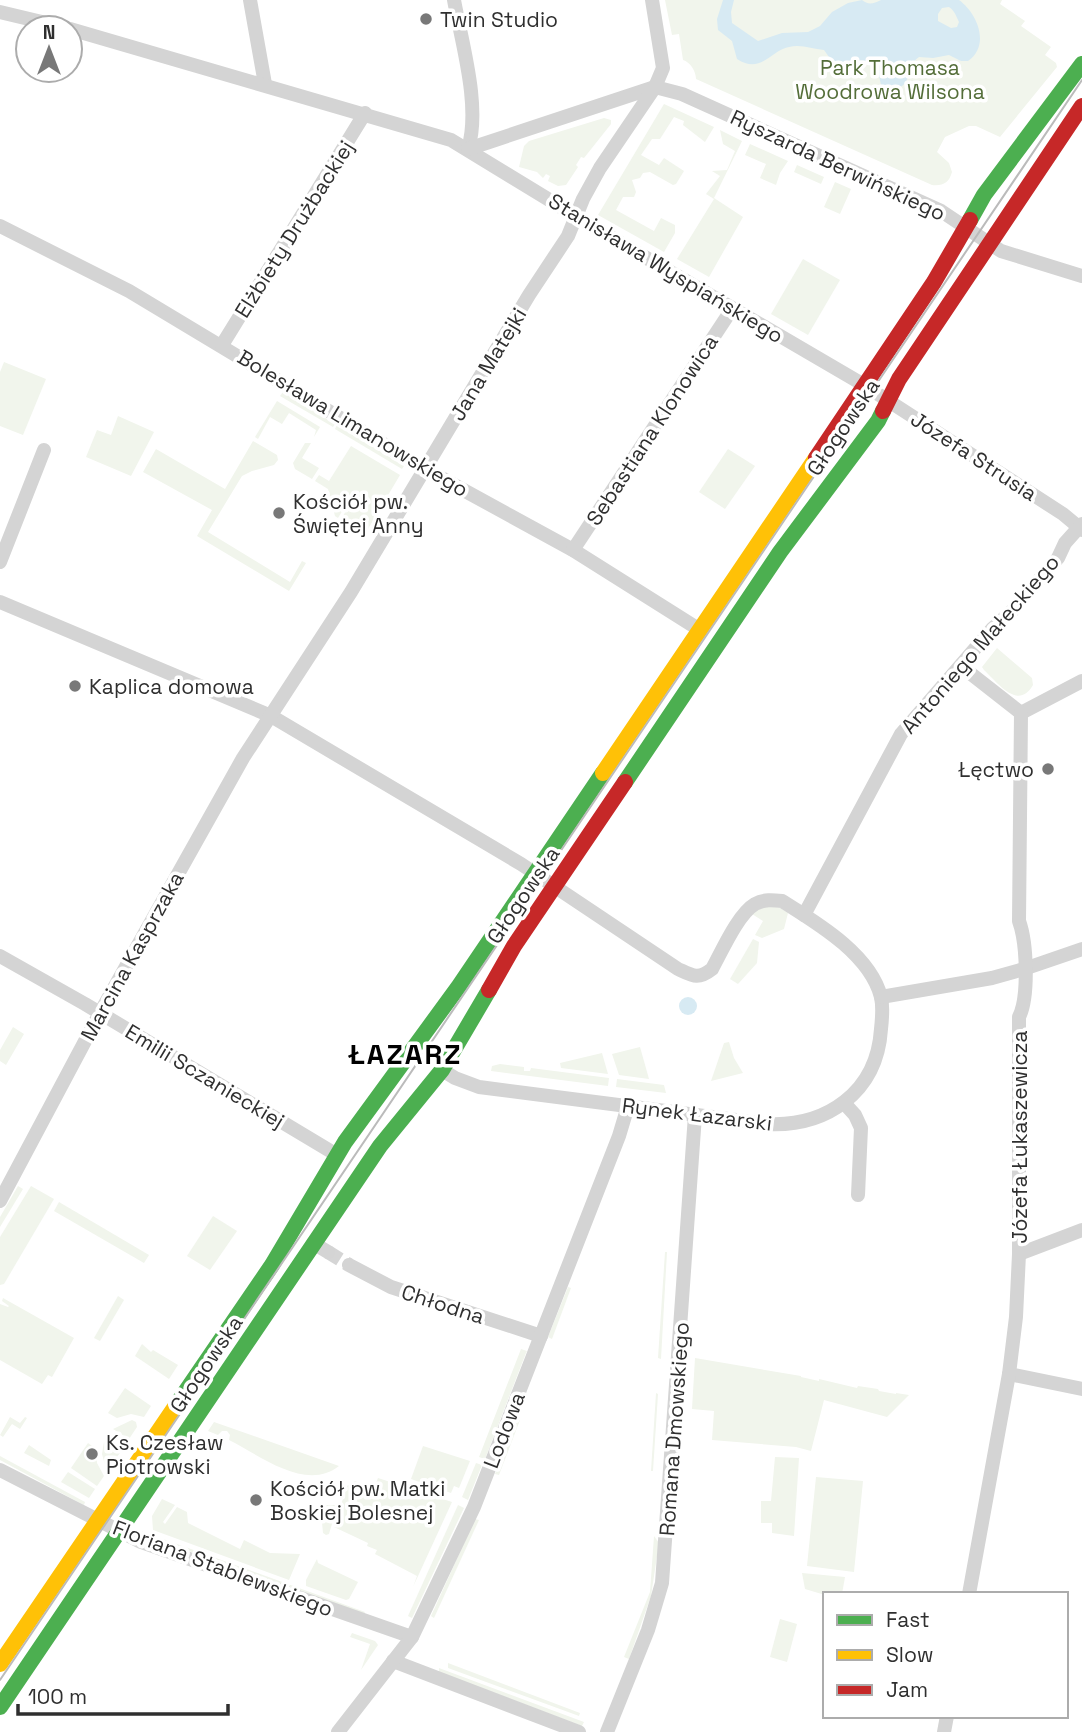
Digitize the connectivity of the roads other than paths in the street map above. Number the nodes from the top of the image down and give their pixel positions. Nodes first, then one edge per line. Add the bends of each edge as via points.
1 (250, 0) edge
2 (454, 0) edge
3 (652, 0) edge
4 (84, 33) edge
5 (662, 61) junction
6 (1082, 64) edge
7 (265, 84) junction
8 (656, 87) junction
9 (682, 94) junction
10 (1082, 106) edge
11 (365, 113) junction
12 (468, 149) junction
13 (576, 216) junction
14 (0, 226) edge
15 (965, 227) junction
16 (989, 243) junction
17 (1082, 276) edge
18 (732, 309) junction
19 (222, 345) junction
20 (864, 385) junction
21 (889, 400) junction
22 (44, 450) dead end
23 (425, 469) junction
24 (1081, 527) edge
25 (573, 550) junction
26 (0, 562) edge
27 (0, 602) edge
28 (701, 629) junction
29 (961, 666) junction
30 (1082, 681) edge
31 (1021, 713) junction
32 (271, 716) junction
33 (535, 874) junction
34 (554, 886) junction
35 (804, 915) junction
36 (1082, 949) edge
37 (0, 956) edge
38 (1024, 969) junction
39 (881, 997) junction
40 (100, 1013) junction
41 (442, 1070) junction
42 (845, 1104) junction
43 (628, 1106) junction
44 (695, 1115) junction
45 (337, 1155) junction
46 (6, 1176) edge
47 (858, 1195) dead end
48 (0, 1201) edge
49 (1082, 1230) edge
50 (313, 1243) junction
51 (328, 1252) tunnel mouth
52 (1018, 1254) junction
53 (349, 1265) tunnel mouth
54 (541, 1336) junction
55 (1009, 1374) junction
56 (1082, 1389) edge
57 (0, 1470) edge
58 (99, 1520) junction
59 (119, 1531) junction
60 (969, 1592) edge
61 (412, 1637) junction
62 (393, 1661) junction
63 (0, 1664) edge
64 (0, 1707) edge
65 (338, 1732) edge
66 (579, 1732) edge
67 (607, 1732) edge

1 - 7 street
2 - 12 street via 474,111
3 - 5 street, Jana Matejki
4 - 7 street, Stanisława Wyspiańskiego
5 - 8 street, Jana Matejki
5 - 9 street
6 - 15 street, Głogowska via 1018,146
7 - 11 street, Stanisława Wyspiańskiego
8 - 9 street, Ryszarda Berwińskiego
8 - 12 street
8 - 13 street, Jana Matejki via 611,150
9 - 15 street, Ryszarda Berwińskiego via 900,191
10 - 16 street, Głogowska
11 - 12 street, Stanisława Wyspiańskiego via 441,135
11 - 19 street, Elżbiety Drużbackiej
12 - 13 street, Stanisława Wyspiańskiego
13 - 18 street, Stanisława Wyspiańskiego
13 - 23 street, Jana Matejki
14 - 19 street, Bolesława Limanowskiego via 130,291
15 - 16 street, Ryszarda Berwińskiego
15 - 20 street, Głogowska via 934,282
16 - 17 street, Ryszarda Berwińskiego via 1001,251
16 - 21 street, Głogowska
18 - 20 street, Stanisława Wyspiańskiego
18 - 25 street, Sebastiana Klonowica
19 - 23 street, Bolesława Limanowskiego
20 - 21 street, Józefa Strusia
20 - 28 street, Głogowska
21 - 24 street, Józefa Strusia
21 - 34 street, Głogowska
22 - 26 street
23 - 25 street, Bolesława Limanowskiego
23 - 32 street, Jana Matejki
24 - 29 street, Antoniego Małeckiego
25 - 28 street, Bolesława Limanowskiego
27 - 32 street
28 - 33 street, Głogowska
29 - 31 street
29 - 35 street, Antoniego Małeckiego via 901,734
30 - 31 street
31 - 38 street, Józefa Łukaszewicza via 1019,922 1024,935
32 - 33 street
32 - 40 street, Marcina Kasprzaka via 230,780
33 - 34 street
33 - 45 street, Głogowska
34 - 35 street via 693,976 712,968 745,912 756,903 782,901
34 - 41 street, Głogowska
35 - 39 street via 855,954
36 - 38 street
37 - 40 street, Emilii Sczanieckiej
38 - 39 street
38 - 52 street, Józefa Łukaszewicza via 1024,1007 1019,1017
39 - 42 street via 881,1036 874,1061
40 - 45 street, Emilii Sczanieckiej
40 - 46 street, Marcina Kasprzaka
41 - 43 street, Rynek Łazarski via 479,1087
41 - 50 street, Głogowska via 380,1146
42 - 44 street, Rynek Łazarski via 793,1124
42 - 47 street via 861,1128
43 - 44 street, Rynek Łazarski
43 - 54 street, Lodowa
44 - 67 street, Romana Dmowskiego via 662,1583
45 - 58 street, Głogowska via 272,1265
46 - 48 street, Marcina Kasprzaka
49 - 52 street
50 - 51 street
50 - 59 street, Głogowska
52 - 55 street, Józefa Łukaszewicza
53 - 54 street, Chłodna via 391,1287
54 - 61 street, Lodowa via 474,1507
55 - 56 street
55 - 60 street, Józefa Łukaszewicza
57 - 58 street, Floriana Stablewskiego
58 - 59 street, Floriana Stablewskiego
58 - 63 street, Głogowska
59 - 61 street, Floriana Stablewskiego
59 - 64 street, Głogowska
61 - 62 street, Lodowa
62 - 65 street, Lodowa
62 - 66 street

